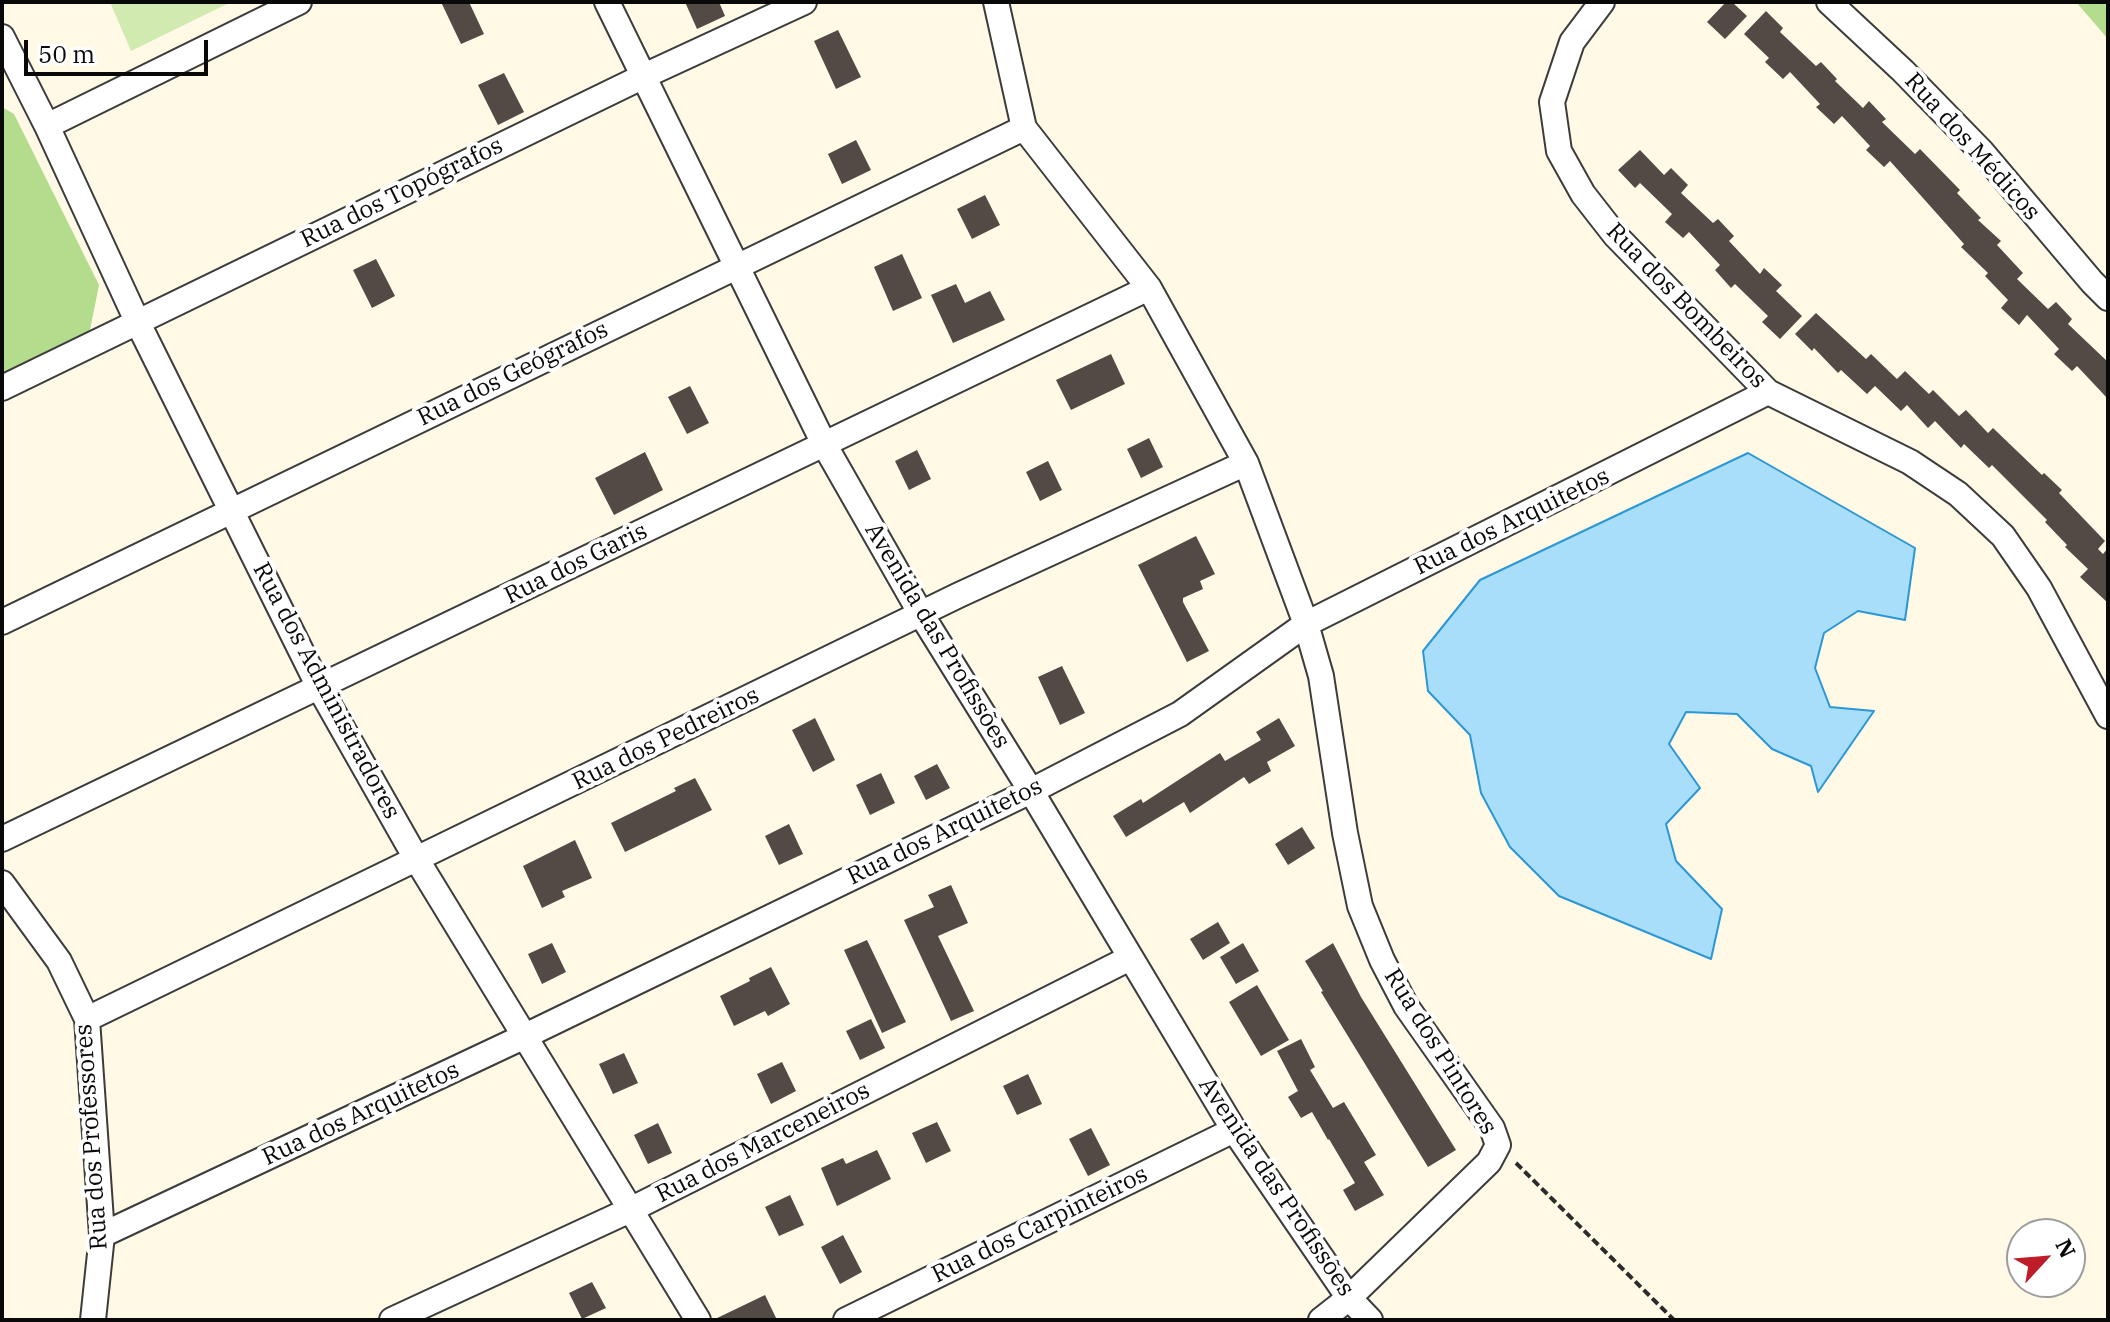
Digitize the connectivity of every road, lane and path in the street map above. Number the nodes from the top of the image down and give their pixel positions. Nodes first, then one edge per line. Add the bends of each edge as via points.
1 (299, 2) edge
2 (607, 2) edge
3 (804, 2) edge
4 (996, 2) edge
5 (1602, 2) edge
6 (1829, 2) edge
7 (2, 37) edge
8 (644, 76) junction
9 (47, 126) junction
10 (1024, 128) junction
11 (737, 266) junction
12 (1149, 288) junction
13 (2108, 298) edge
14 (137, 321) junction
15 (2, 388) edge
16 (1768, 392) junction
17 (824, 444) junction
18 (1246, 463) junction
19 (229, 510) junction
20 (921, 614) junction
21 (2, 622) edge
22 (1306, 624) junction
23 (2099, 680) edge
24 (319, 687) junction
25 (2108, 716) edge
26 (1031, 791) junction
27 (2, 839) edge
28 (417, 860) junction
29 (2, 883) edge
30 (1130, 958) junction
31 (87, 1019) junction
32 (523, 1037) junction
33 (1234, 1130) junction
34 (1498, 1145) junction
35 (630, 1210) junction
36 (102, 1235) junction
37 (1349, 1298) junction
38 (93, 1320) edge
39 (392, 1320) edge
40 (698, 1320) edge
41 (846, 1320) edge
42 (1321, 1320) edge
43 (1370, 1320) edge
44 (1674, 1320) edge

1 - 9 street
2 - 8 street, Avenida das Profissões
3 - 8 street, Rua dos Topógrafos
4 - 10 street
5 - 16 street, Rua dos Bombeiros via 1572,42 1552,102 1559,151 1615,235
6 - 13 street, Rua dos Médicos via 1982,152
7 - 9 street, Rua dos Administradores
8 - 11 street, Avenida das Profissões
8 - 14 street, Rua dos Topógrafos
9 - 14 street, Rua dos Administradores
10 - 11 street, Rua dos Geógrafos
10 - 12 street, Rua dos Pintores
11 - 17 street, Avenida das Profissões
11 - 19 street, Rua dos Geógrafos
12 - 17 street, Rua dos Garis
12 - 18 street, Rua dos Pintores
14 - 15 street, Rua dos Topógrafos
14 - 19 street, Rua dos Administradores
16 - 22 street, Rua dos Arquitetos
16 - 23 street, Rua dos Bombeiros via 1910,462 1958,494 2003,536
17 - 20 street, Avenida das Profissões
17 - 24 street, Rua dos Garis
18 - 20 street, Rua dos Pedreiros
18 - 22 street, Rua dos Pintores
19 - 21 street, Rua dos Geógrafos
19 - 24 street, Rua dos Administradores
20 - 26 street, Avenida das Profissões
20 - 28 street, Rua dos Pedreiros
22 - 26 street, Rua dos Arquitetos via 1180,714
22 - 34 street, Rua dos Pintores via 1321,676 1360,906 1406,1006 1492,1128
23 - 25 street, Rua dos Bombeiros
24 - 27 street, Rua dos Garis
24 - 28 street, Rua dos Administradores
26 - 30 street, Avenida das Profissões
26 - 32 street, Rua dos Arquitetos
28 - 31 street, Rua dos Pedreiros
28 - 32 street, Rua dos Administradores
29 - 31 street, Rua dos Professores via 59,961
30 - 33 street, Avenida das Profissões
30 - 35 street, Rua dos Marceneiros
31 - 36 street, Rua dos Professores
32 - 35 street, Rua dos Administradores
32 - 36 street, Rua dos Arquitetos
33 - 37 street, Avenida das Profissões
33 - 41 street, Rua dos Carpinteiros
34 - 37 street, Rua dos Pintores via 1489,1162
34 - 44 path
35 - 39 street, Rua dos Marceneiros
35 - 40 street, Rua dos Administradores
36 - 38 street, Rua dos Professores
37 - 42 street, Rua dos Pintores
37 - 43 street, Avenida das Profissões

